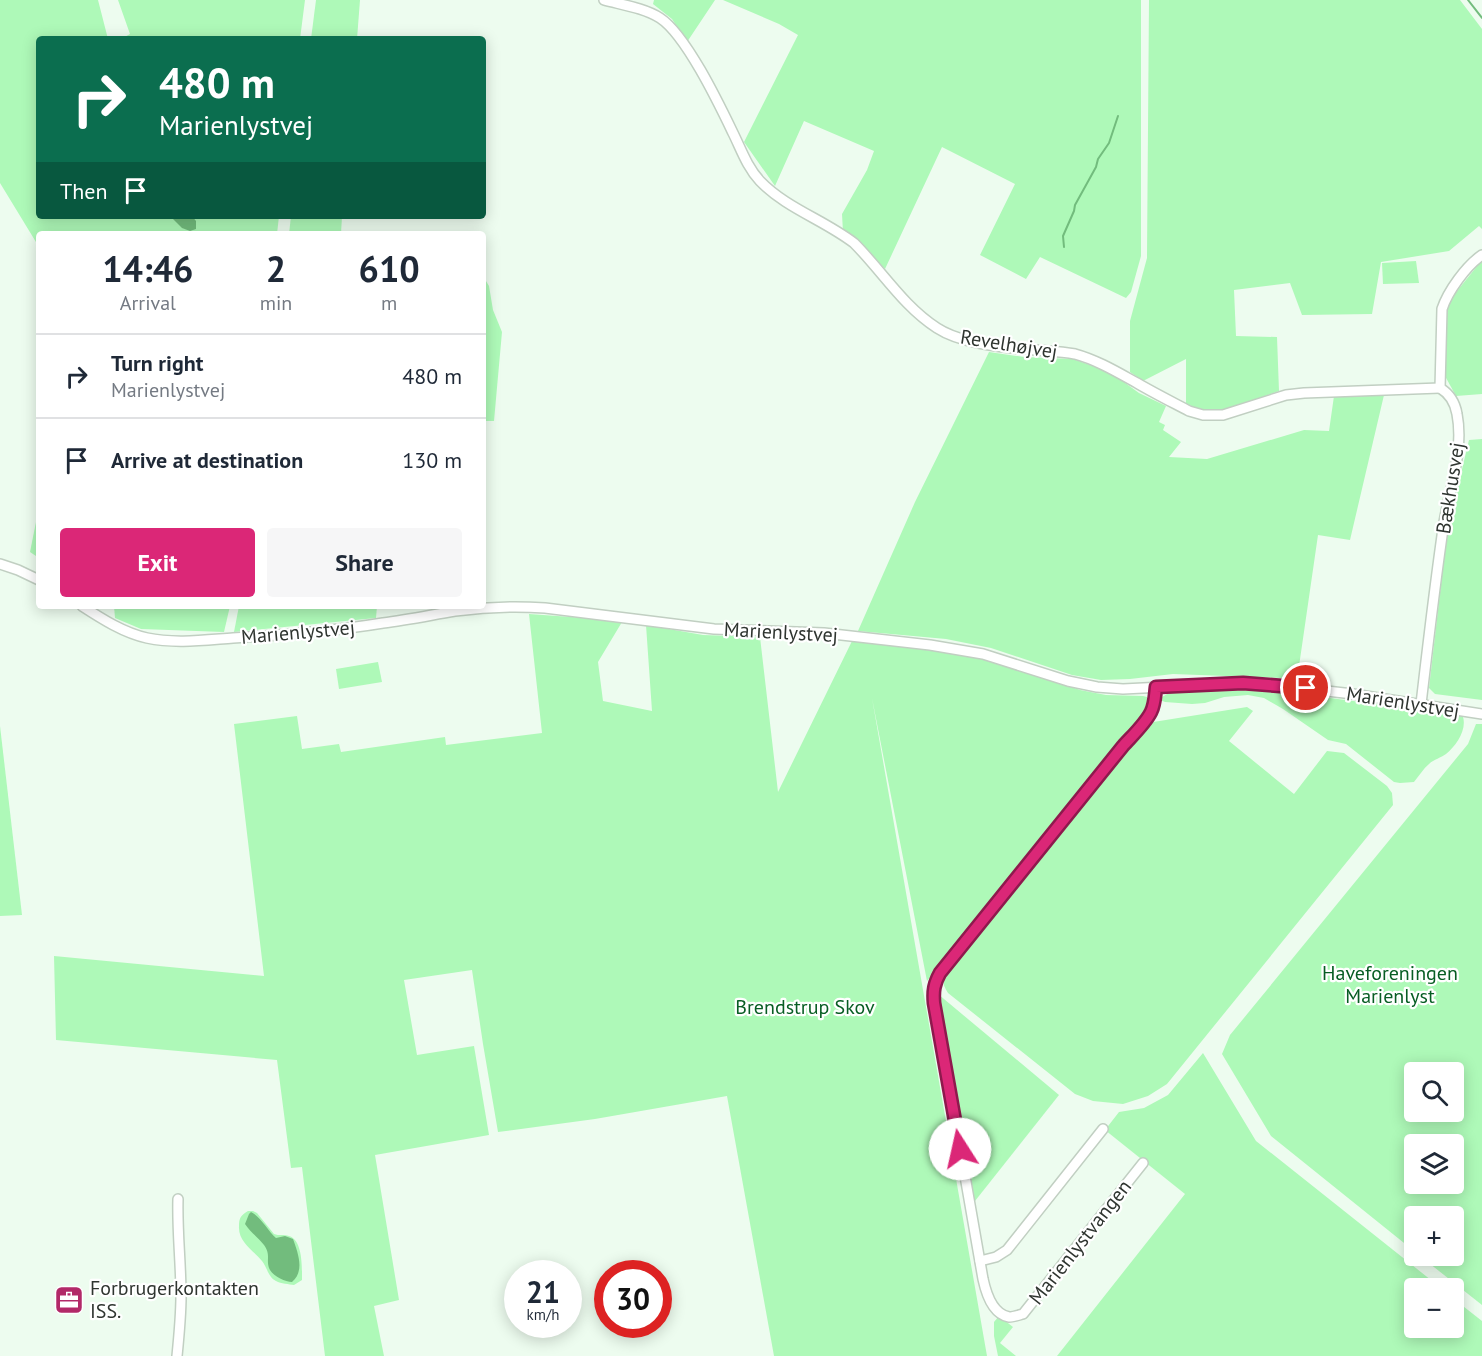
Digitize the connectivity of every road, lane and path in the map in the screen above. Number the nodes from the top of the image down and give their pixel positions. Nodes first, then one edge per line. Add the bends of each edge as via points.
1 (604, 0) edge
2 (1482, 255) edge
3 (1440, 388) junction
4 (0, 564) edge
5 (36, 579) edge
6 (486, 608) edge
7 (87, 609) edge
8 (476, 609) edge
9 (1156, 687) junction
10 (1421, 704) junction
11 (1482, 714) edge
12 (1103, 1129) dead end
13 (1143, 1163) dead end
14 (178, 1199) dead end
15 (980, 1261) junction
16 (177, 1356) edge

1 - 3 street, Revelhøjvej via 647,12 668,24 689,53 759,180 786,202 854,243 910,306 936,328 992,345 1086,357 1203,416 1224,415 1286,395
2 - 3 street via 1466,270 1442,309
3 - 10 street, Bækhusvej via 1452,399 1457,414 1458,445
4 - 5 street
6 - 9 street, Marienlystvej via 521,606 714,628 824,633 930,645 983,654 1097,687
7 - 8 street, Marienlystvej via 133,633 164,640 246,638 349,628
9 - 10 street, Marienlystvej via 1243,683
9 - 15 street, Marienlystvangen via 1155,702 1144,722 934,983 934,1003
10 - 11 street, Marienlystvej
12 - 15 street via 1007,1250
13 - 15 street, Marienlystvangen via 1023,1314 1010,1317 993,1306
14 - 16 street via 181,1296

